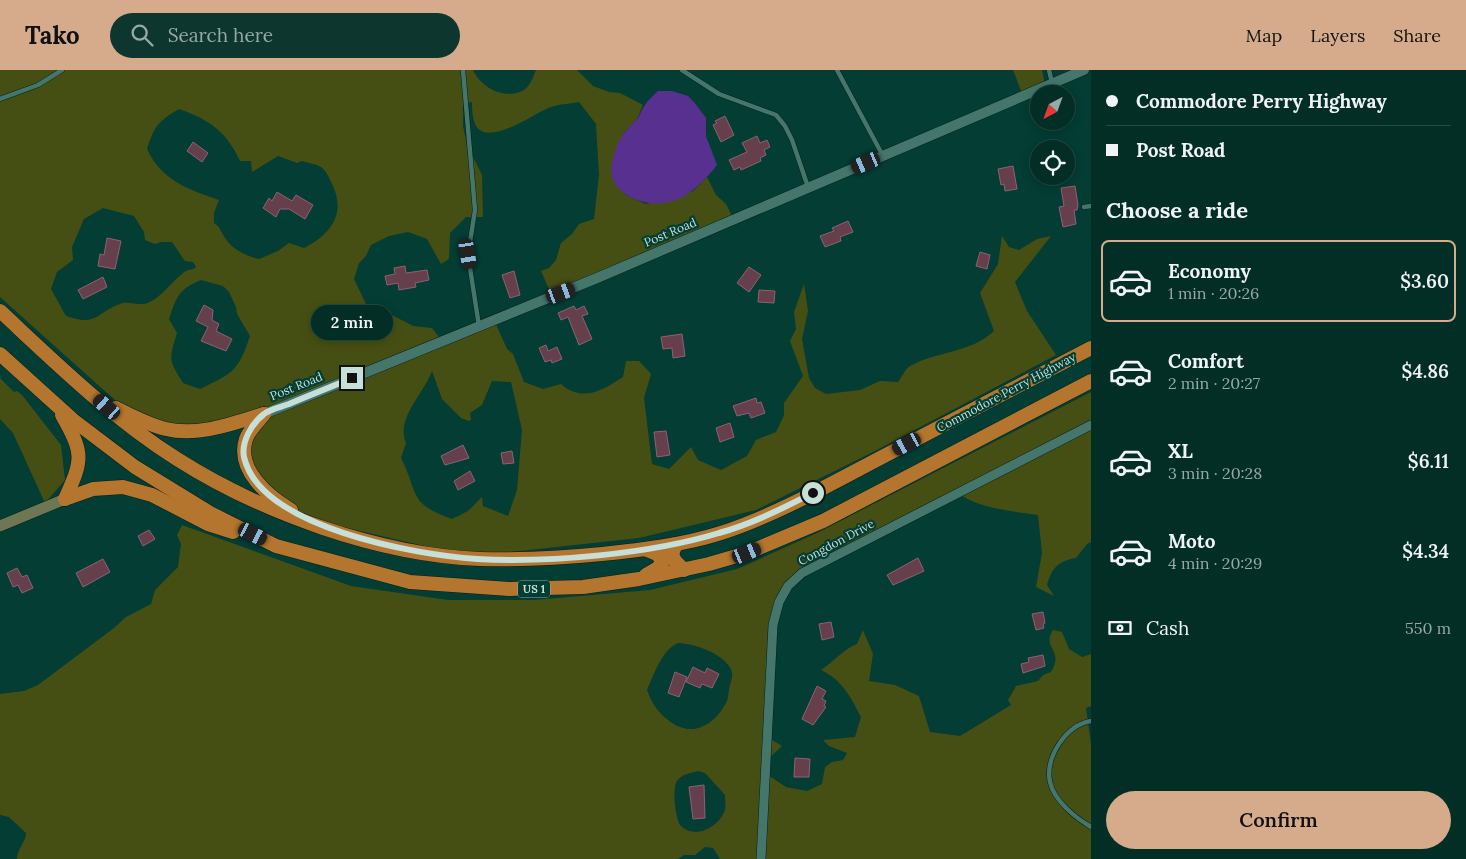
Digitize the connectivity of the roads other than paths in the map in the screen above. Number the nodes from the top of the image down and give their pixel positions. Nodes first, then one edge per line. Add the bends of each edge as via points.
1 (62, 70) edge
2 (463, 70) edge
3 (682, 70) edge
4 (838, 70) edge
5 (1049, 70) edge
6 (1084, 70) edge
7 (1052, 84) junction
8 (0, 100) edge
9 (883, 156) junction
10 (808, 188) junction
11 (1091, 206) edge
12 (1084, 208) dead end
13 (0, 311) edge
14 (479, 326) junction
15 (1091, 348) edge
16 (0, 354) edge
17 (1091, 381) edge
18 (93, 396) junction
19 (58, 408) junction
20 (264, 414) junction
21 (1091, 425) edge
22 (216, 428) junction
23 (243, 453) junction
24 (65, 499) junction
25 (0, 526) edge
26 (337, 532) junction
27 (676, 544) junction
28 (276, 546) junction
29 (643, 549) junction
30 (684, 570) junction
31 (639, 579) junction
32 (1091, 721) edge
33 (1091, 827) edge
34 (761, 859) edge

1 - 8 lane via 38,85
2 - 14 lane via 475,210 468,254
3 - 10 lane via 719,94 776,115 792,140
4 - 9 lane
5 - 7 lane
6 - 7 street, Post Road
7 - 9 street, Post Road
9 - 10 street, Post Road
10 - 14 street, Post Road
11 - 12 lane
13 - 18 highway, Commodore Perry Highway
14 - 20 street, Post Road
15 - 27 highway, Commodore Perry Highway via 788,506 719,534
16 - 19 highway, US 1
17 - 30 highway, US 1 via 804,531 747,553
18 - 22 highway via 166,429
18 - 26 highway, Commodore Perry Highway via 120,419 212,480 288,516
19 - 24 highway via 72,432 79,456 78,470
19 - 28 highway, US 1 via 135,467 210,513
20 - 22 highway
20 - 23 highway via 246,437
21 - 34 street, Congdon Drive via 850,547 802,573 788,586 772,625
22 - 23 highway via 234,433 240,440
23 - 26 highway via 255,480 280,503
24 - 25 main road
24 - 28 highway via 88,490 123,487 152,496 208,524
26 - 29 highway, Commodore Perry Highway via 396,547 477,559 546,560
27 - 29 highway, Commodore Perry Highway
27 - 30 highway via 672,554
28 - 31 highway, US 1 via 393,579 425,584 539,589
29 - 31 highway via 661,557 662,564
30 - 31 highway, US 1
32 - 33 lane via 1077,726 1061,739 1050,772 1050,783 1057,796

